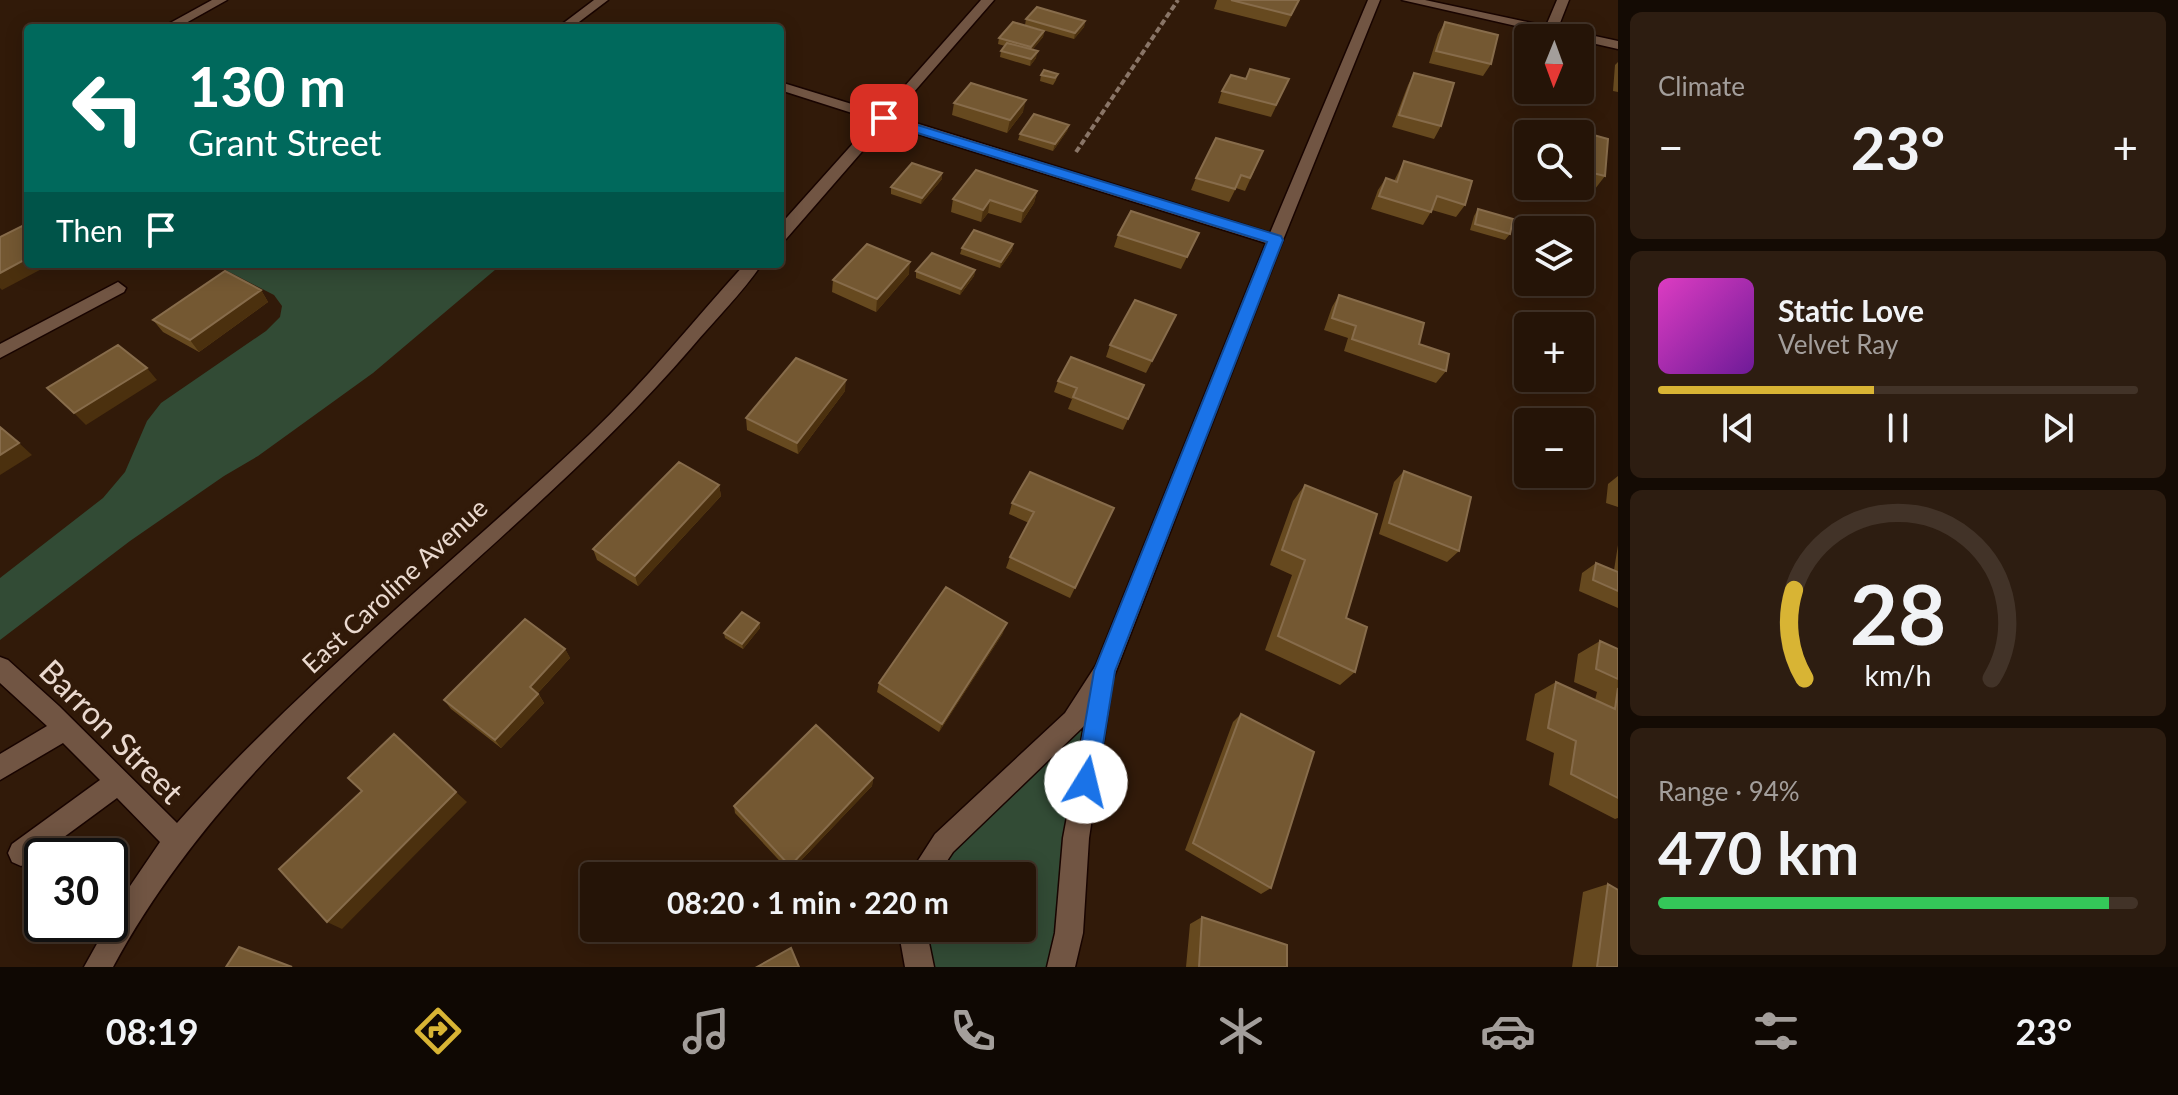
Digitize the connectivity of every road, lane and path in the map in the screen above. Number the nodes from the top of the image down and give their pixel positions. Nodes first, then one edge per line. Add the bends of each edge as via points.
1 (221, 0) edge
2 (602, 0) edge
3 (988, 0) edge
4 (1178, 0) edge
5 (1374, 0) edge
6 (1408, 0) edge
7 (1563, 0) edge
8 (175, 24) edge
9 (567, 24) edge
10 (1522, 24) edge
11 (1553, 24) edge
12 (1594, 40) edge
13 (1618, 45) edge
14 (784, 87) edge
15 (884, 118) junction
16 (1062, 173) junction
17 (784, 230) edge
18 (1275, 240) junction
19 (751, 268) edge
20 (118, 288) dead end
21 (0, 352) edge
22 (0, 668) edge
23 (1105, 671) junction
24 (65, 729) junction
25 (0, 768) edge
26 (118, 781) junction
27 (177, 841) junction
28 (21, 853) dead end
29 (931, 862) edge
30 (914, 942) edge
31 (98, 967) edge
32 (920, 967) edge
33 (1061, 967) edge

1 - 8 street
2 - 9 street
3 - 15 street
4 - 16 path
5 - 18 street
6 - 10 street
7 - 11 street
12 - 13 street
14 - 15 street
15 - 16 street
15 - 17 street
16 - 18 street
18 - 23 street
19 - 27 street, East Caroline Avenue via 642,394 576,460 262,747
20 - 21 street
22 - 24 street, Barron Street
23 - 29 street via 1073,721 944,843
23 - 33 street via 1076,838 1069,933
24 - 25 street
24 - 26 street, Barron Street
26 - 27 street, Barron Street
26 - 28 street
27 - 31 street, East Caroline Avenue via 130,908
30 - 32 street

